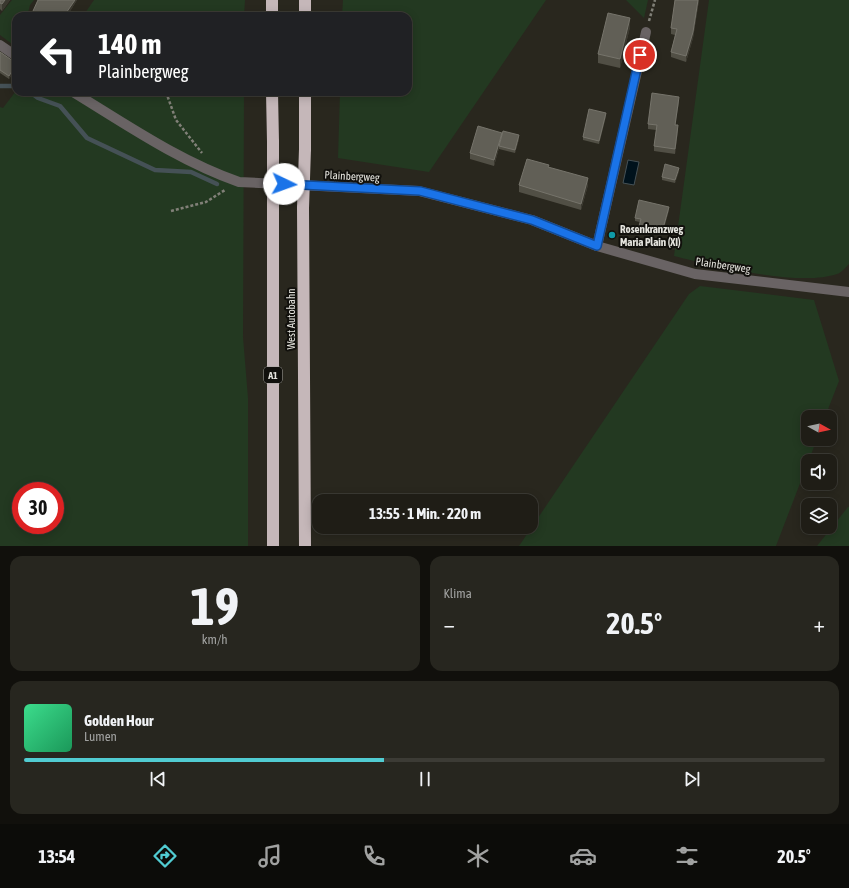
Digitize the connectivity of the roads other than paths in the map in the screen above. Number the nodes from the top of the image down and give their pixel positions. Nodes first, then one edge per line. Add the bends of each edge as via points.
1 (272, 0) edge
2 (305, 0) edge
3 (272, 12) edge
4 (305, 12) edge
5 (646, 32) road end
6 (0, 45) edge
7 (12, 53) edge
8 (80, 96) edge
9 (272, 96) edge
10 (305, 96) edge
11 (597, 246) junction
12 (849, 292) edge
13 (273, 546) edge
14 (305, 546) edge

1 - 3 highway
2 - 4 highway
5 - 11 street
6 - 7 street
8 - 11 street, Plainbergweg via 171,152 218,175 239,182 420,191 532,220
9 - 13 highway, West Autobahn / A1, bridge
10 - 14 highway, West Autobahn, bridge
11 - 12 street, Plainbergweg via 695,274

